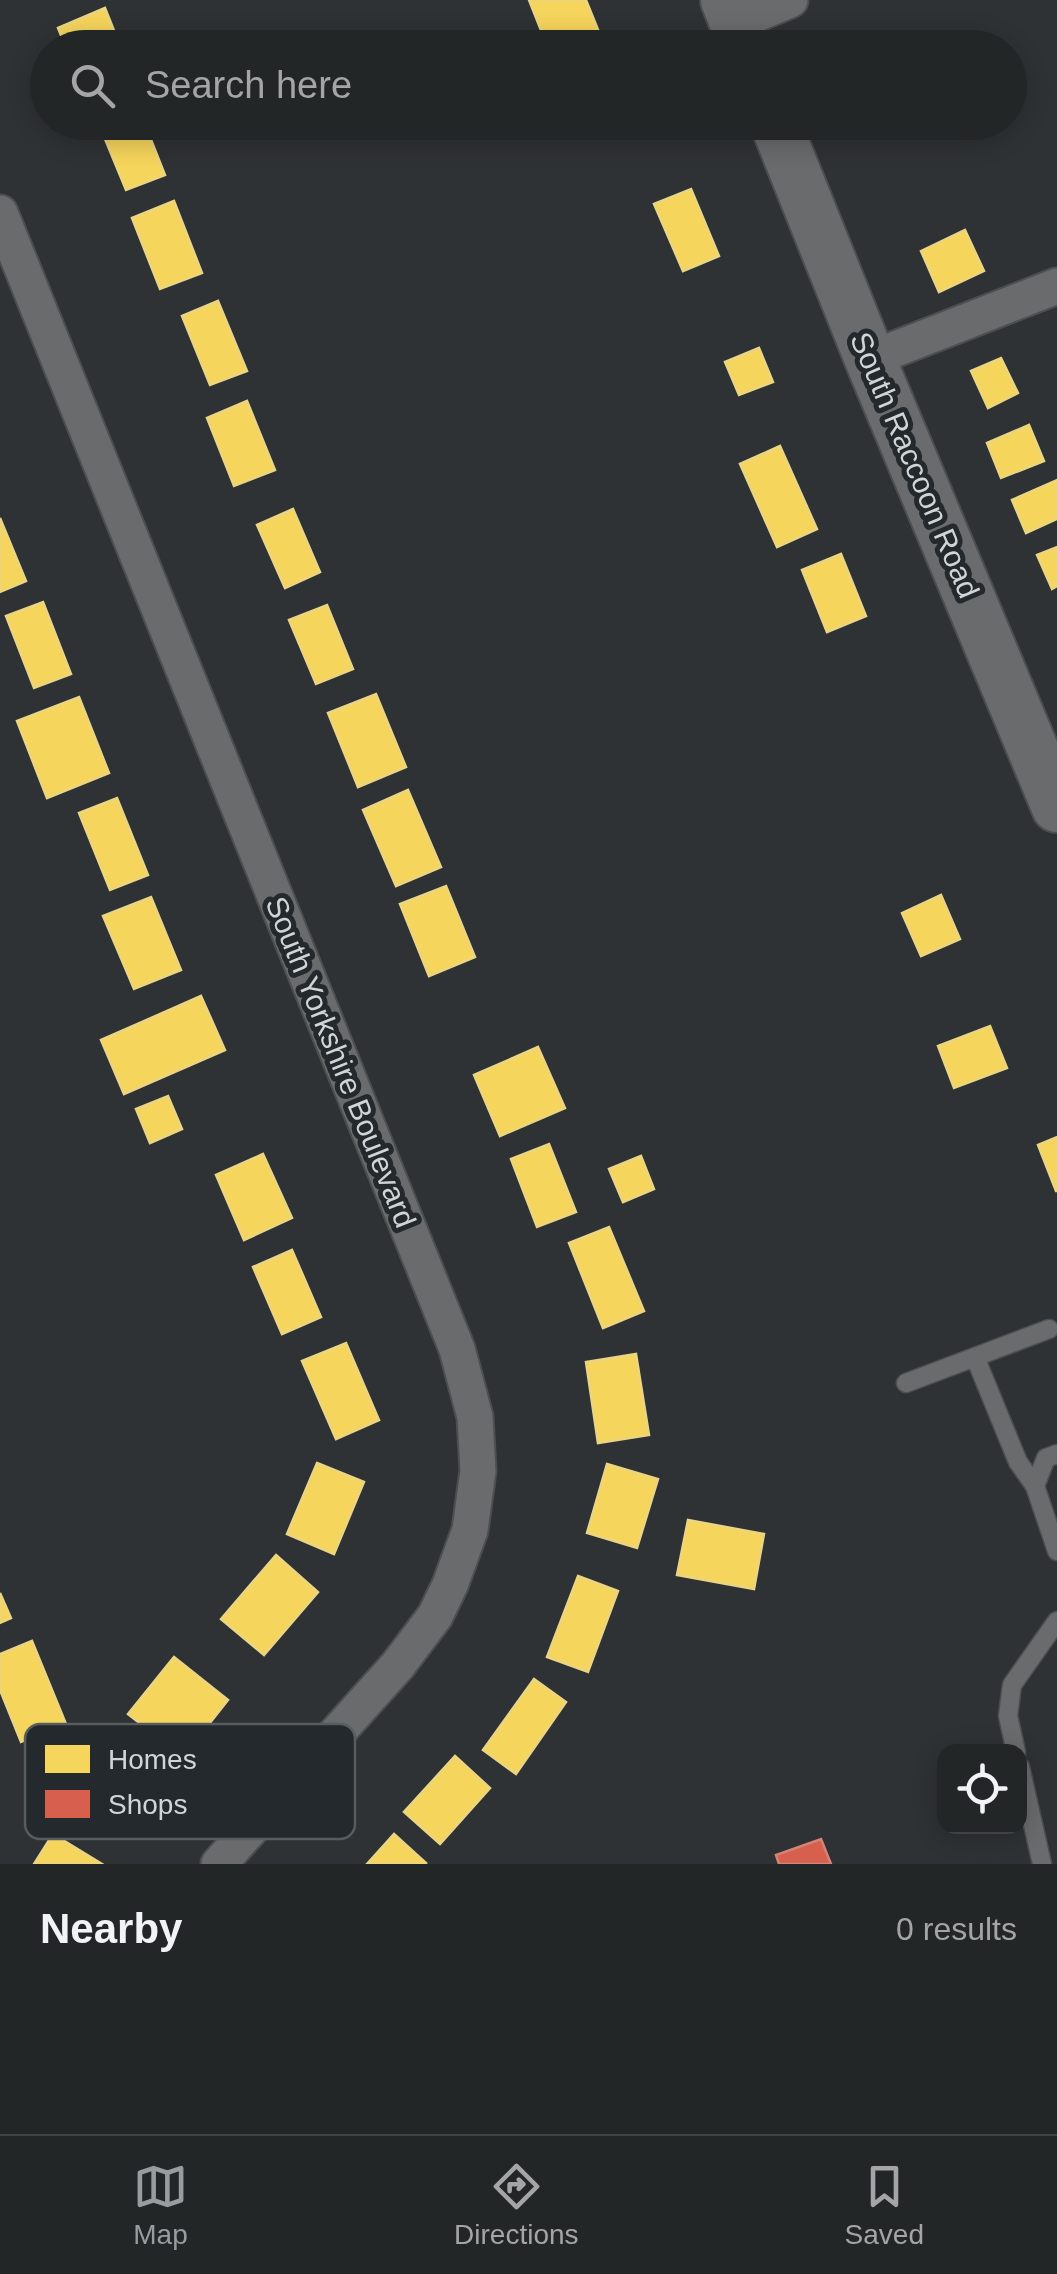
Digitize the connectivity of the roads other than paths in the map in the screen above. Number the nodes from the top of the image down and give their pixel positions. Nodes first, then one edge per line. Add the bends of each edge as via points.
1 (790, 0) edge
2 (735, 24) edge
3 (782, 140) edge
4 (0, 213) edge
5 (1057, 286) edge
6 (870, 359) junction
7 (1056, 799) edge
8 (1049, 1329) dead end
9 (975, 1358) junction
10 (906, 1383) dead end
11 (1057, 1454) edge
12 (1035, 1486) junction
13 (1057, 1551) edge
14 (1057, 1621) edge
15 (345, 1724) edge
16 (1014, 1744) edge
17 (1027, 1798) edge
18 (241, 1839) edge
19 (219, 1864) edge
20 (1042, 1864) edge

1 - 2 street
3 - 6 street, South Raccoon Road
4 - 15 street, South Yorkshire Boulevard via 449,1331 475,1417 478,1471 470,1530 450,1586 398,1665
5 - 6 street
6 - 7 street, South Raccoon Road
8 - 9 lane
9 - 10 lane
9 - 12 lane via 1018,1462
11 - 12 lane via 1046,1458
12 - 13 lane
14 - 16 lane via 1012,1685 1008,1716
17 - 20 lane
18 - 19 street, South Yorkshire Boulevard

